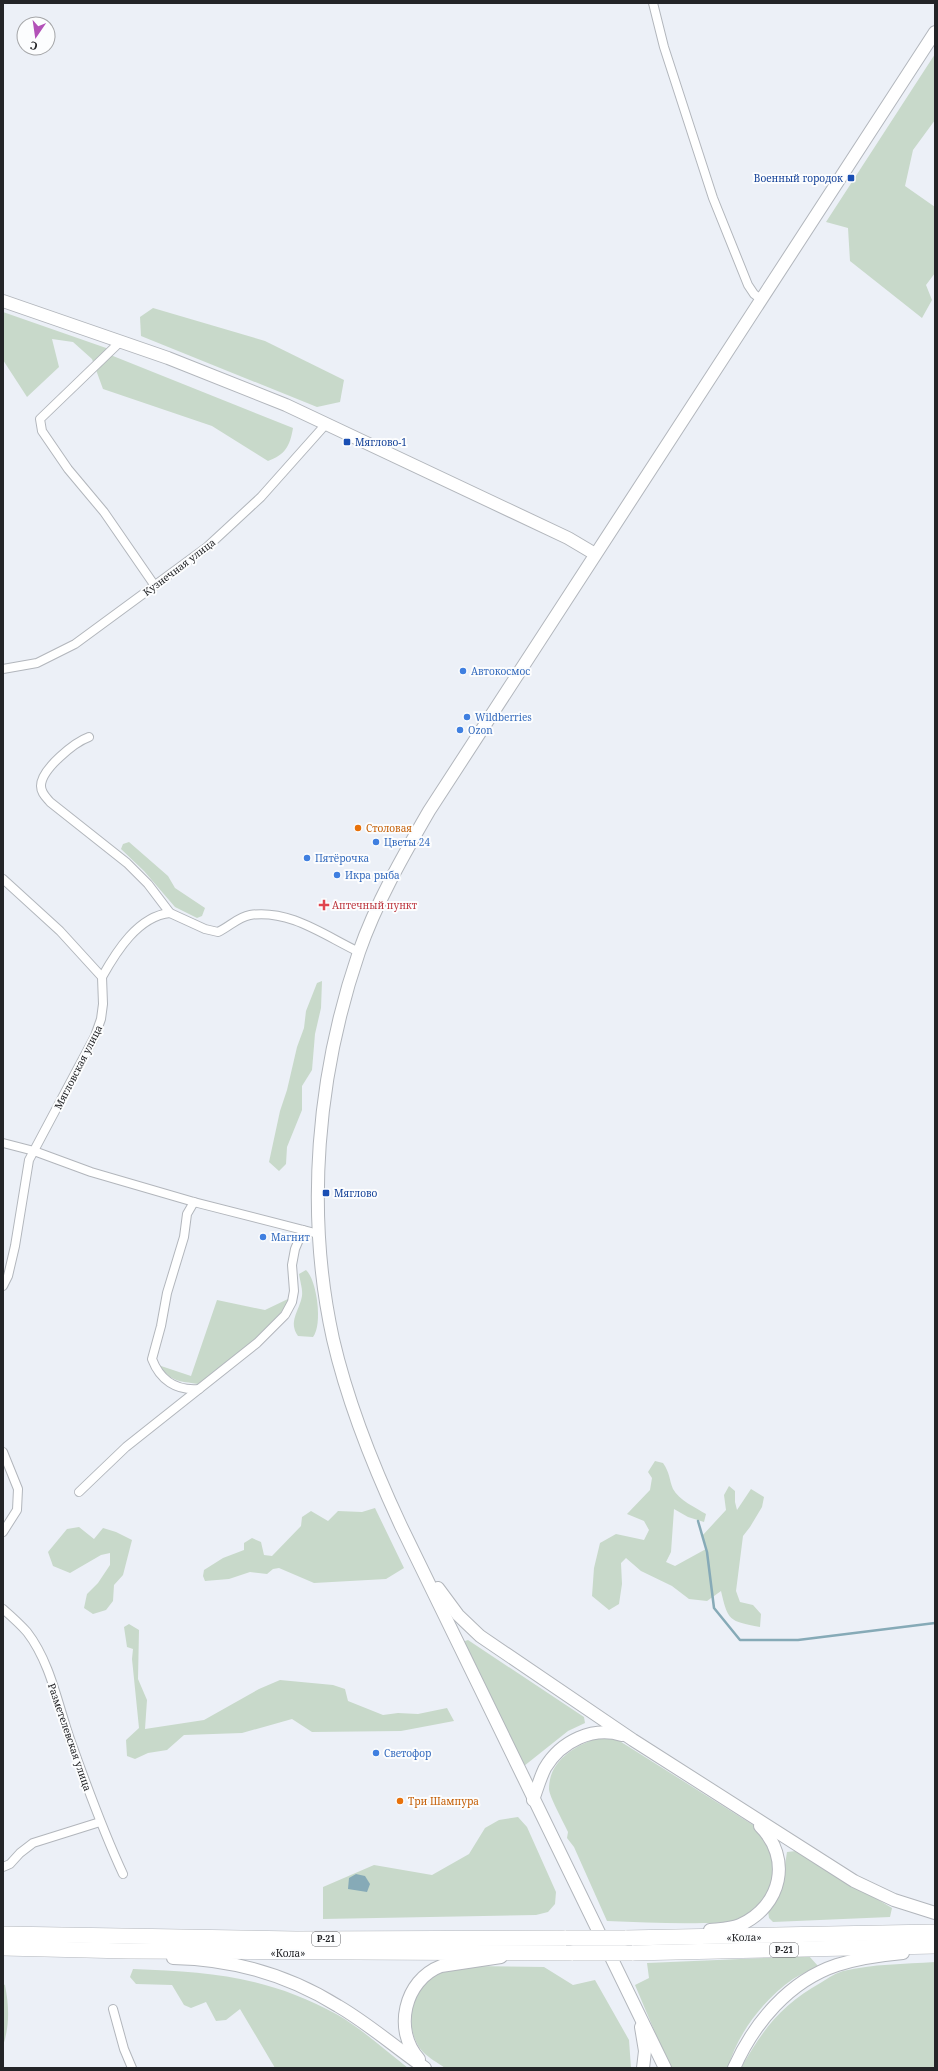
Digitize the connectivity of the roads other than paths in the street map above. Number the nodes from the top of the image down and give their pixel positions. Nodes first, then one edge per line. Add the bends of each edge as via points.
1 (653, 3) edge
2 (935, 32) edge
3 (762, 300) junction
4 (3, 301) edge
5 (121, 341) junction
6 (326, 424) junction
7 (595, 554) junction
8 (155, 586) junction
9 (3, 669) edge
10 (89, 737) dead end
11 (3, 879) edge
12 (170, 913) junction
13 (359, 952) junction
14 (102, 977) junction
15 (3, 1143) edge
16 (34, 1152) junction
17 (194, 1202) junction
18 (303, 1230) junction
19 (319, 1234) junction
20 (3, 1286) edge
21 (199, 1389) junction
22 (3, 1452) edge
23 (79, 1492) dead end
24 (3, 1532) edge
25 (420, 1566) junction
26 (3, 1609) edge
27 (633, 1740) junction
28 (534, 1800) junction
29 (749, 1815) junction
30 (100, 1822) junction
31 (3, 1867) edge
32 (123, 1874) dead end
33 (935, 1913) edge
34 (3, 1925) edge
35 (935, 1932) edge
36 (9, 1934) edge
37 (625, 1938) junction
38 (3, 1948) edge
39 (935, 1948) edge
40 (128, 1951) junction
41 (517, 1954) junction
42 (113, 2009) dead end
43 (639, 2016) junction
44 (132, 2068) edge
45 (426, 2068) edge
46 (429, 2068) edge
47 (643, 2068) edge
48 (664, 2068) edge
49 (734, 2068) edge

1 - 3 street via 664,47 713,198 748,285
2 - 3 main road
3 - 7 main road
4 - 5 main road
5 - 6 main road via 230,382
5 - 8 street via 40,419 42,431 68,469 104,512
6 - 7 main road via 568,538
6 - 8 street, Кузнечная улица via 261,498 207,547
7 - 13 main road via 429,810 386,889
8 - 9 street, Кузнечная улица via 75,644 37,663
10 - 12 street via 73,746 48,770 42,781 43,794 127,864 148,884
11 - 14 street via 56,927
12 - 13 street via 218,932 234,921 250,915 286,917 299,921
12 - 14 street via 161,914 142,925 112,958
13 - 19 main road via 340,1020 326,1087 319,1149
14 - 16 street, Мягловская улица via 102,1012 95,1036
15 - 16 street
16 - 17 street via 91,1172
16 - 20 street, Мягловская улица via 29,1160 15,1246
17 - 18 street
17 - 21 street via 187,1214 184,1237 152,1359 159,1375 166,1382
18 - 19 street
18 - 21 street via 295,1248 292,1265 292,1302 285,1315 257,1342
19 - 25 main road via 325,1298 333,1339 348,1391 369,1454
21 - 23 street via 126,1447
22 - 24 street via 18,1490 17,1510
25 - 27 main road via 450,1606 476,1633
25 - 28 main road
26 - 30 street, Разметелевская улица via 27,1632 38,1652 58,1699 65,1727
27 - 28 main road via 615,1733 598,1732 570,1743 548,1764
27 - 29 main road
28 - 43 main road
29 - 33 main road via 865,1888
29 - 37 main road via 770,1838 778,1860 775,1890 760,1912 740,1925 724,1929 666,1931
30 - 31 street via 33,1842 10,1864
30 - 32 street, Разметелевская улица
34 - 36 street
35 - 37 highway, «Кола» / Р-21
36 - 37 highway, «Кола» / Р-21, bridge via 304,1939
38 - 40 highway, «Кола» / Р-21
39 - 41 highway, «Кола» / Р-21, bridge
39 - 49 main road via 863,1958 838,1965 814,1976 790,1992 769,2012 751,2036
40 - 41 highway, «Кола» / Р-21
40 - 45 main road via 145,1957 229,1964 287,1980 338,2006
41 - 46 main road via 441,1966 420,1980 408,2000 405,2027 410,2047
42 - 44 street
43 - 47 main road via 645,2051
43 - 48 main road

